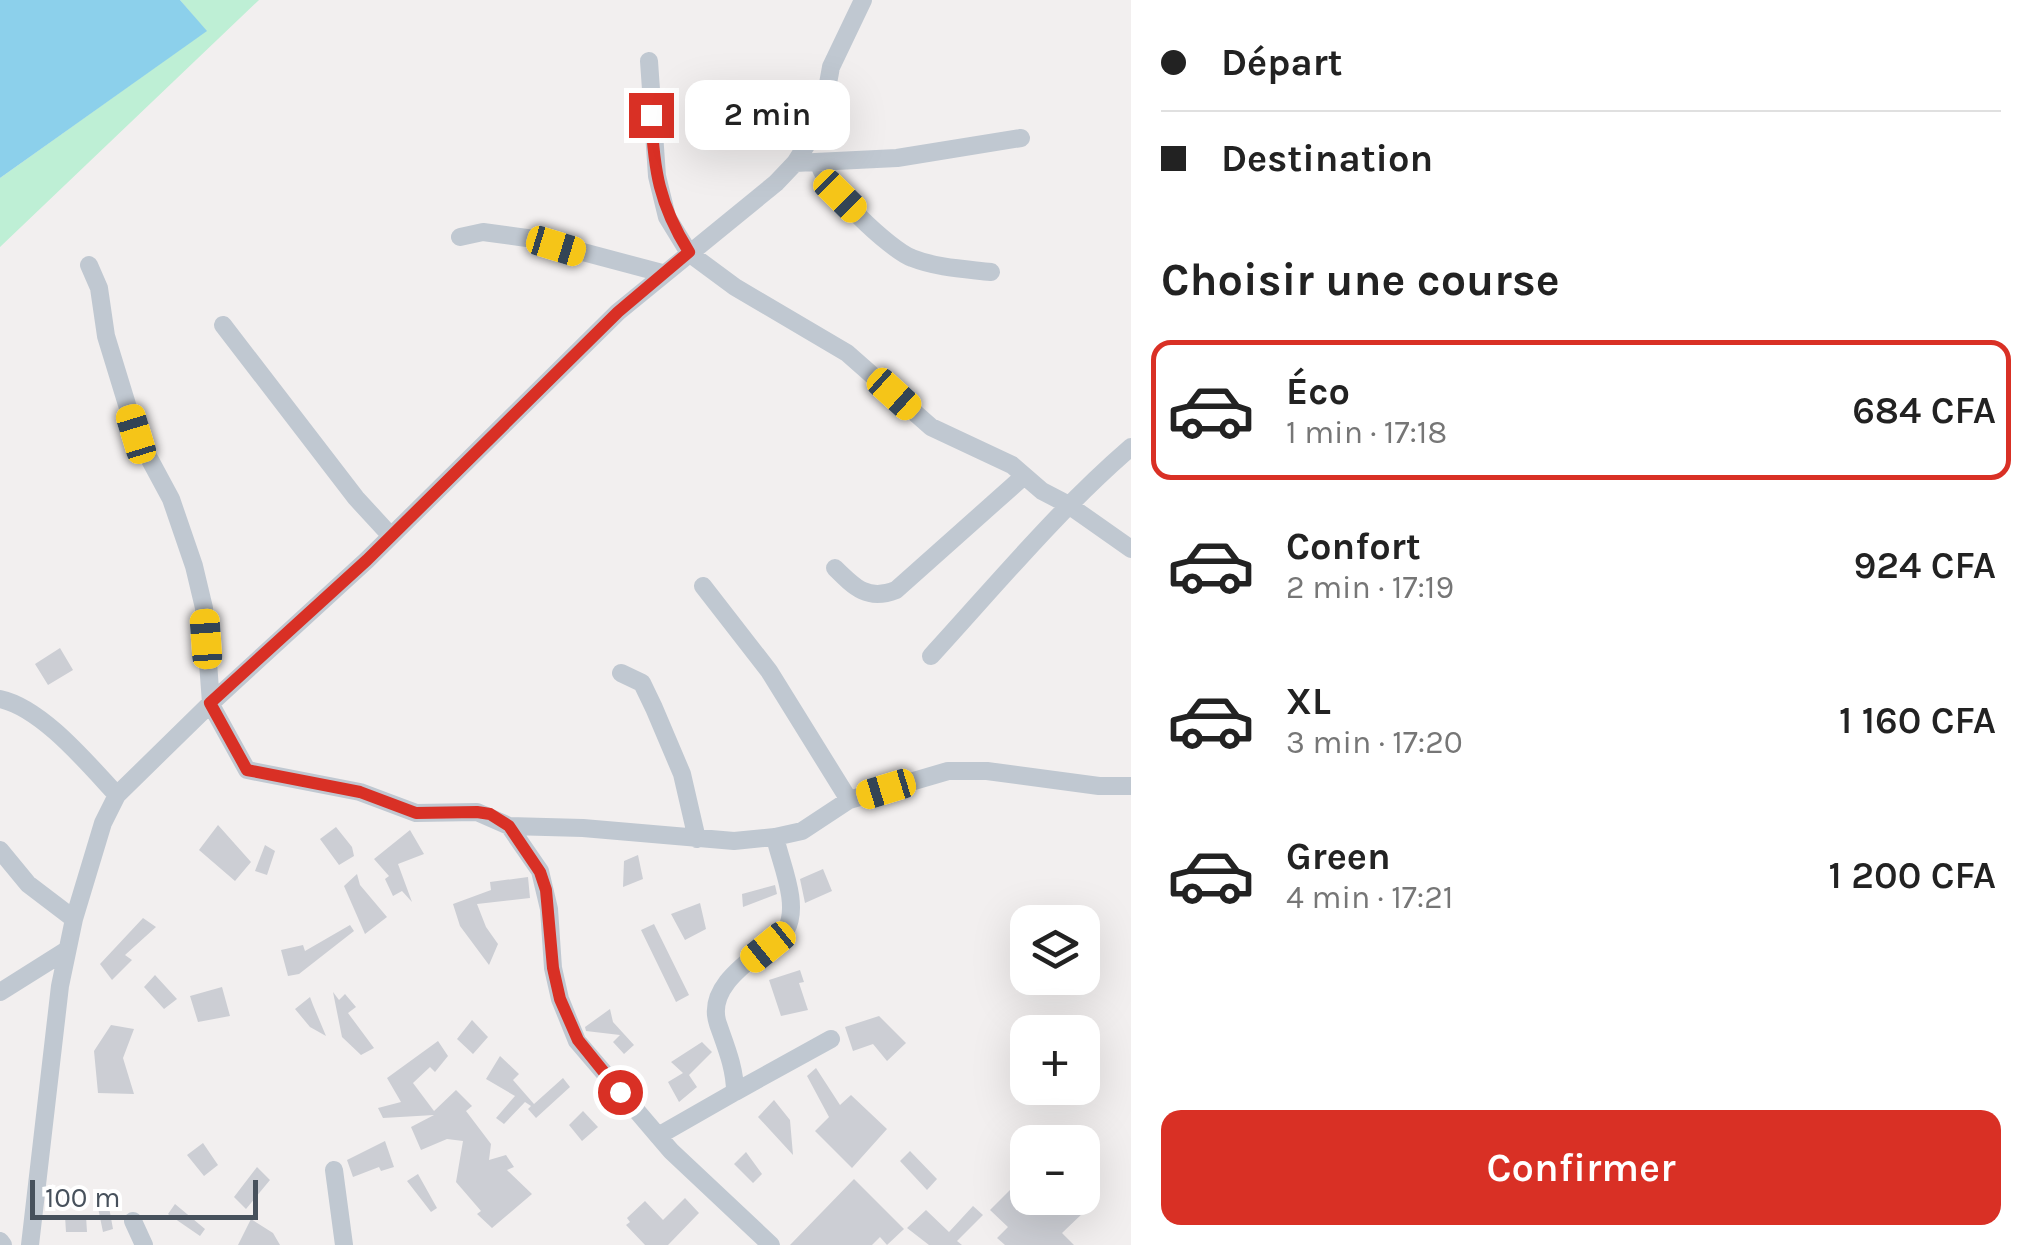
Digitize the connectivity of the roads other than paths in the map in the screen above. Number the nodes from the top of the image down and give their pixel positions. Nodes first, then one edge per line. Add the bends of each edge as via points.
1 (862, 0) edge
2 (649, 61) dead end
3 (1021, 138) dead end
4 (795, 163) junction
5 (819, 163) junction
6 (460, 236) dead end
7 (689, 252) junction
8 (89, 265) dead end
9 (991, 272) dead end
10 (662, 273) junction
11 (223, 326) dead end
12 (1131, 447) edge
13 (1024, 476) junction
14 (1067, 504) junction
15 (390, 535) junction
16 (1131, 549) edge
17 (835, 568) dead end
18 (703, 586) dead end
19 (931, 656) dead end
20 (621, 673) dead end
21 (0, 698) edge
22 (210, 703) junction
23 (1131, 786) edge
24 (117, 795) junction
25 (849, 800) junction
26 (509, 826) junction
27 (775, 837) junction
28 (697, 839) junction
29 (0, 850) edge
30 (74, 919) junction
31 (67, 950) junction
32 (0, 992) edge
33 (831, 1039) dead end
34 (735, 1092) junction
35 (658, 1136) junction
36 (334, 1170) dead end
37 (133, 1221) dead end
38 (30, 1245) edge
39 (144, 1245) edge
40 (344, 1245) edge
41 (771, 1245) edge

1 - 4 street via 830,67 820,122
2 - 7 street via 657,176 667,217
3 - 5 street
4 - 5 street
4 - 7 street
5 - 9 street via 826,181 910,258
6 - 10 street via 534,239
7 - 10 street
7 - 13 street via 847,353 945,436 1000,458
8 - 22 street via 136,434 171,498 194,566 204,608
10 - 15 street
11 - 15 street
12 - 14 street
13 - 14 street
13 - 17 street via 896,590 864,594
14 - 16 street
14 - 19 street
15 - 22 street
18 - 25 street via 769,671
20 - 28 street via 642,683 654,708 682,774
21 - 24 street via 26,709
22 - 24 street
22 - 26 street via 247,770 360,792 416,813 490,814
23 - 25 street via 948,771
24 - 30 street
25 - 27 street via 802,830
26 - 28 street
26 - 35 street via 540,872 560,999 578,1040
27 - 28 street
27 - 34 street via 792,920 714,1002
29 - 30 street via 28,884
30 - 31 street
31 - 32 street
31 - 38 street
33 - 34 street
34 - 35 street
35 - 41 street
36 - 40 street
37 - 39 street

